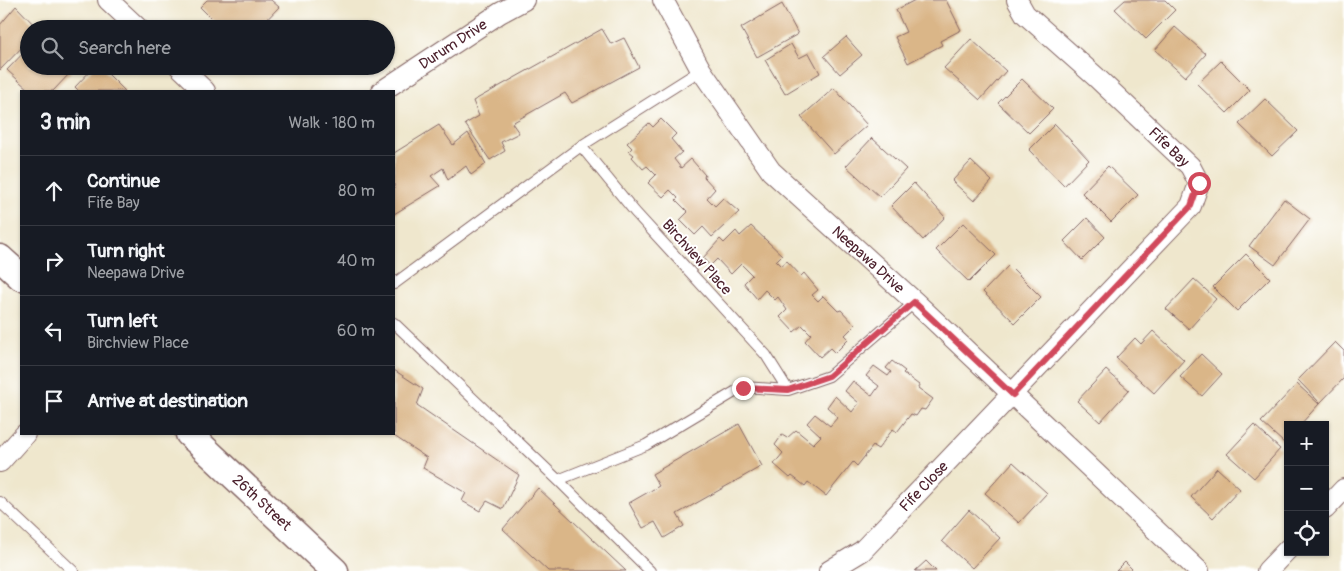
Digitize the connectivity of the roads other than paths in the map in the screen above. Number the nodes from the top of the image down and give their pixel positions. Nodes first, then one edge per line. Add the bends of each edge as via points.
1 (108, 0) edge
2 (524, 0) edge
3 (663, 0) edge
4 (1017, 0) edge
5 (129, 20) edge
6 (701, 70) junction
7 (188, 75) edge
8 (204, 90) edge
9 (383, 90) edge
10 (581, 146) junction
11 (0, 258) edge
12 (20, 276) edge
13 (395, 283) edge
14 (914, 302) junction
15 (395, 324) edge
16 (788, 390) junction
17 (1013, 395) junction
18 (24, 435) edge
19 (190, 435) edge
20 (0, 462) edge
21 (558, 480) junction
22 (1344, 489) edge
23 (0, 502) edge
24 (1329, 505) edge
25 (1284, 553) edge
26 (74, 571) edge
27 (335, 571) edge
28 (650, 571) edge
29 (829, 571) edge
30 (1199, 571) edge
31 (1267, 571) edge

1 - 5 street
2 - 9 street, Durum Drive via 500,12
3 - 6 street, Neepawa Drive
4 - 17 street, Fife Bay via 1025,14 1190,166 1199,183 1191,206
6 - 10 lane
6 - 14 street, Neepawa Drive via 770,171
7 - 8 street
10 - 13 lane
10 - 16 lane, Birchview Place via 635,212 766,355
11 - 12 street
14 - 16 lane via 829,376
14 - 17 street, Neepawa Drive
15 - 21 lane
16 - 21 lane via 743,388 646,445
17 - 29 street, Fife Close via 862,551
17 - 30 street, Neepawa Drive
18 - 20 street
19 - 27 street, 26th Street
21 - 28 lane
22 - 24 street
23 - 26 lane
25 - 31 street

